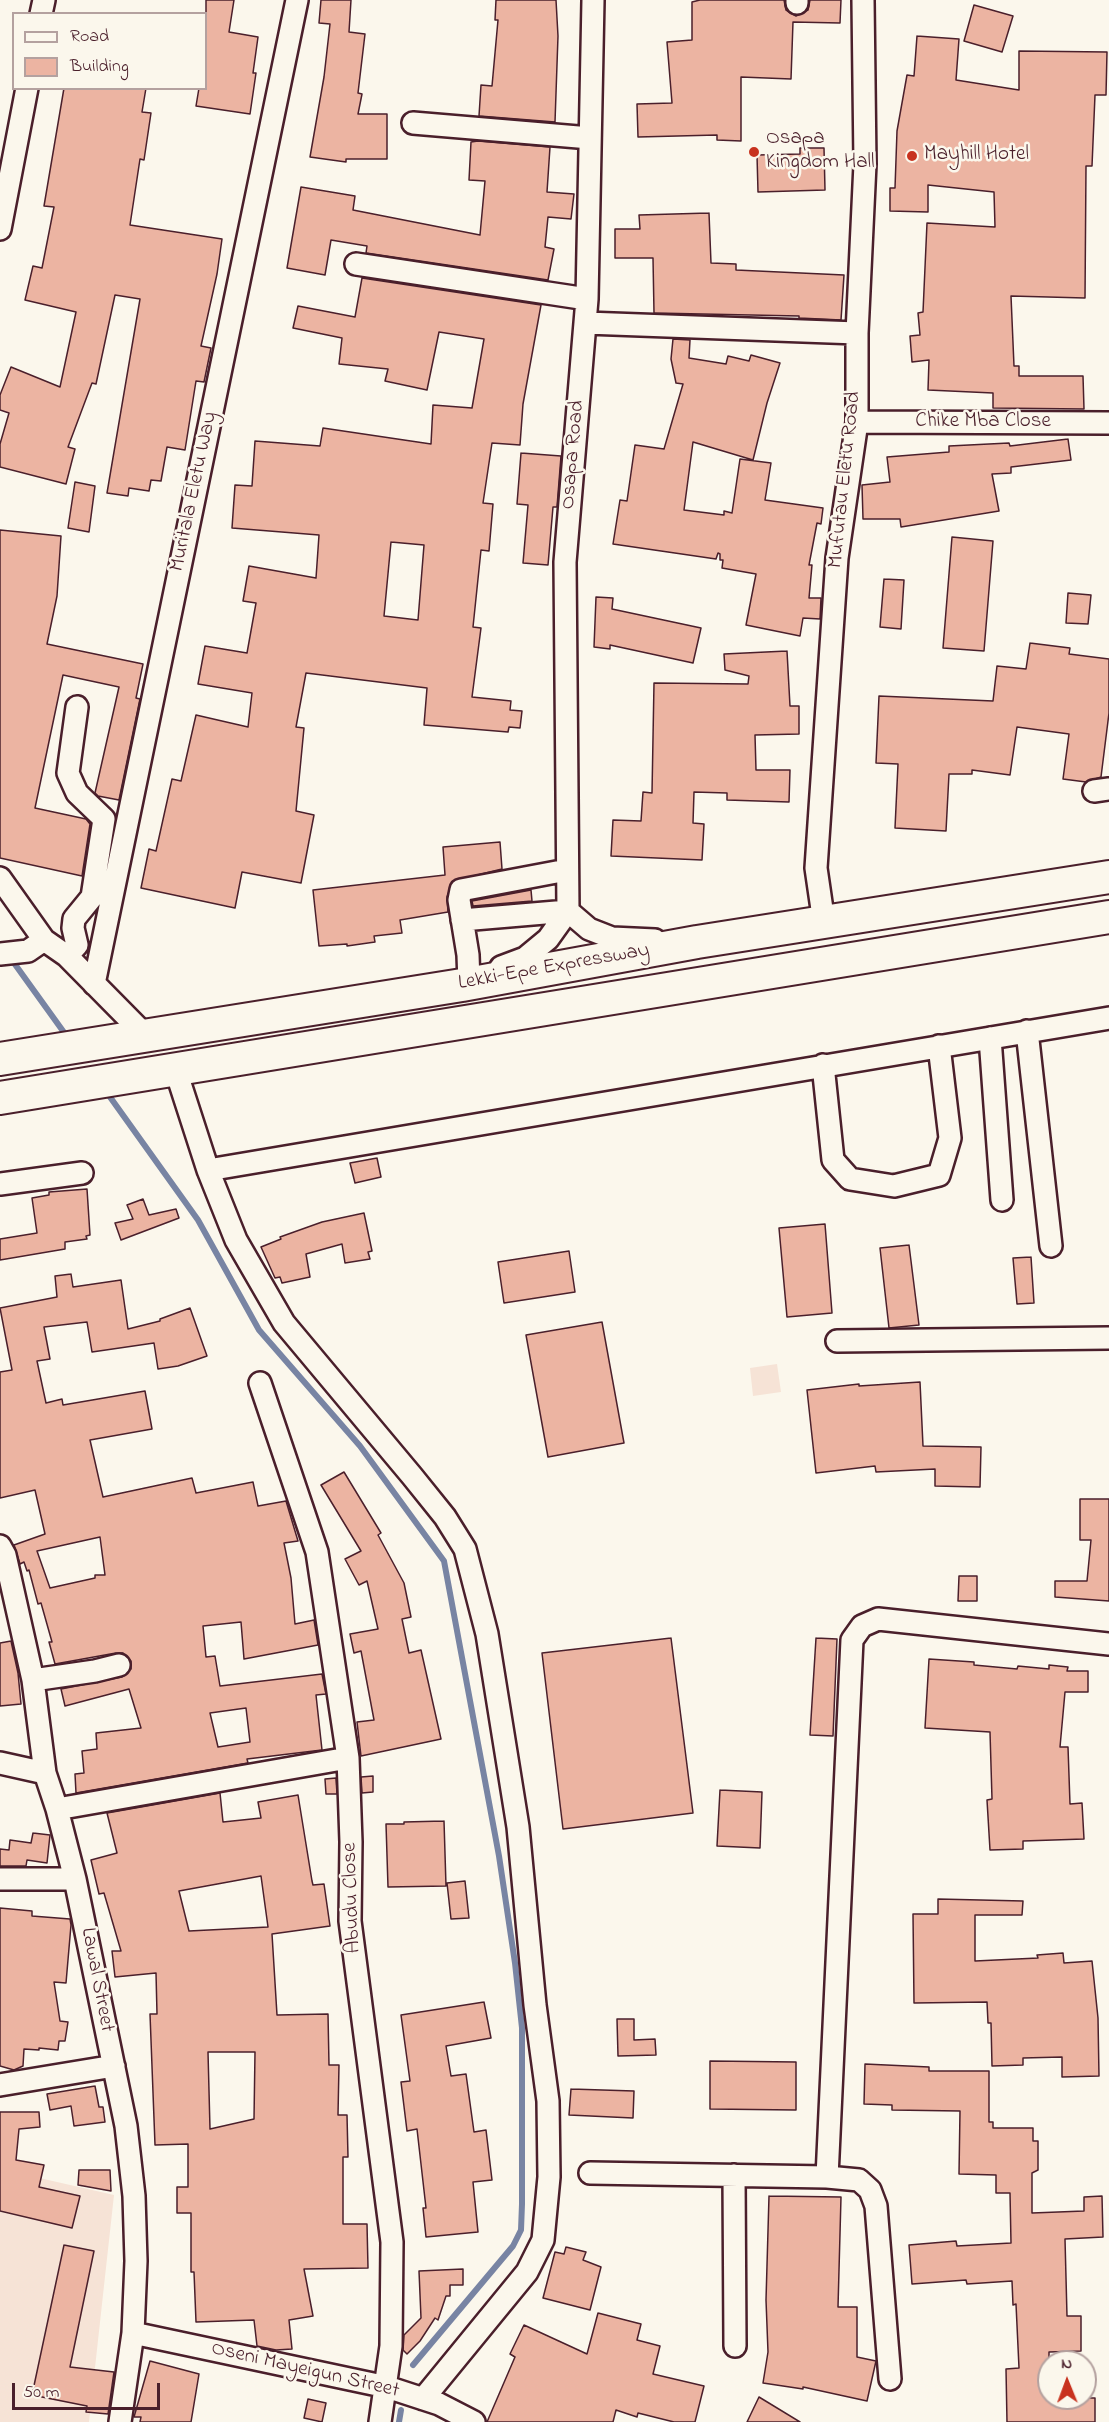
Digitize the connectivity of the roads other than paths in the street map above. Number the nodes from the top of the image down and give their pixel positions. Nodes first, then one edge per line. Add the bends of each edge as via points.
1 (297, 0) edge
2 (593, 0) edge
3 (863, 0) edge
4 (27, 90) edge
5 (413, 123) dead end
6 (590, 138) junction
7 (0, 228) edge
8 (356, 264) dead end
9 (587, 299) junction
10 (586, 323) junction
11 (857, 333) junction
12 (856, 422) junction
13 (1109, 423) edge
14 (77, 707) dead end
15 (567, 870) junction
16 (0, 878) edge
17 (1109, 878) edge
18 (568, 911) junction
19 (1109, 917) edge
20 (462, 920) junction
21 (824, 922) junction
22 (697, 942) junction
23 (36, 945) junction
24 (0, 954) edge
25 (67, 956) junction
26 (466, 983) junction
27 (94, 984) junction
28 (1109, 1018) edge
29 (1027, 1031) junction
30 (132, 1037) junction
31 (990, 1038) junction
32 (939, 1046) junction
33 (0, 1059) edge
34 (823, 1065) junction
35 (161, 1071) junction
36 (0, 1098) edge
37 (208, 1170) junction
38 (82, 1173) dead end
39 (0, 1184) edge
40 (1002, 1200) dead end
41 (1051, 1246) dead end
42 (1109, 1338) edge
43 (837, 1341) dead end
44 (260, 1383) dead end
45 (0, 1546) edge
46 (1109, 1644) edge
47 (119, 1665) dead end
48 (33, 1680) junction
49 (348, 1758) junction
50 (0, 1763) edge
51 (45, 1773) junction
52 (57, 1809) junction
53 (75, 1878) junction
54 (0, 1879) edge
55 (114, 2066) junction
56 (0, 2085) edge
57 (590, 2173) dead end
58 (734, 2175) junction
59 (827, 2177) junction
60 (133, 2333) junction
61 (735, 2346) dead end
62 (890, 2379) dead end
63 (387, 2387) junction
64 (423, 2399) junction
65 (120, 2422) edge
66 (380, 2422) edge
67 (474, 2422) edge

1 - 27 street, Muritala Eletu Way
2 - 6 street, Osapa Road
3 - 11 street, Mufutau Eletu Road via 865,164
4 - 7 street
5 - 6 street
6 - 9 street, Osapa Road
8 - 9 street
9 - 10 street, Osapa Road
10 - 11 street
10 - 15 street, Osapa Road via 565,562
11 - 12 street, Mufutau Eletu Road
12 - 13 street, Chike Mba Close
12 - 21 street, Mufutau Eletu Road via 837,558 816,868
14 - 25 street via 68,773 77,793 104,819 92,897 74,919 77,945
15 - 18 street, Osapa Road
15 - 20 street via 461,890
16 - 23 street
17 - 21 highway, Lekki-Epe Expressway
18 - 20 street
18 - 22 street via 589,929 612,938
18 - 26 street via 548,939 525,958
19 - 35 highway, Lekki-Epe Expressway
20 - 26 street via 468,955
21 - 22 highway, Lekki-Epe Expressway
22 - 26 highway, Lekki-Epe Expressway
23 - 24 street
23 - 25 street
25 - 27 street
26 - 30 highway, Lekki-Epe Expressway
27 - 30 street
28 - 29 street
29 - 31 street
29 - 41 street
30 - 33 highway, Lekki-Epe Expressway
31 - 32 street
31 - 40 street
32 - 34 street
32 - 34 street via 950,1138 939,1175 894,1186 850,1179 833,1161
34 - 37 street
35 - 36 highway, Lekki-Epe Expressway
35 - 37 street
37 - 64 street via 236,1240 284,1323 445,1517 465,1549 487,1634 518,1827 548,2101 549,2177 543,2240 527,2272
38 - 39 street
42 - 43 street
44 - 49 street, Abudu Close via 317,1552
45 - 48 street, Lawal Street
46 - 59 street via 878,1619 862,1626 852,1640
47 - 48 street
48 - 51 street, Lawal Street
49 - 52 street
49 - 63 street, Abudu Close via 350,1921 392,2242 392,2346
50 - 51 street
51 - 52 street, Lawal Street
52 - 53 street, Lawal Street
53 - 54 street
53 - 55 street, Lawal Street
55 - 56 street
55 - 60 street, Lawal Street via 134,2196
57 - 58 street
58 - 59 street
58 - 61 street
59 - 62 street via 859,2180 870,2190 876,2206
60 - 63 street, Oseni Mayeigun Street
60 - 65 street, Lawal Street
63 - 64 street, Oseni Mayeigun Street
63 - 66 street, Abudu Close
64 - 67 street, Oseni Mayeigun Street

